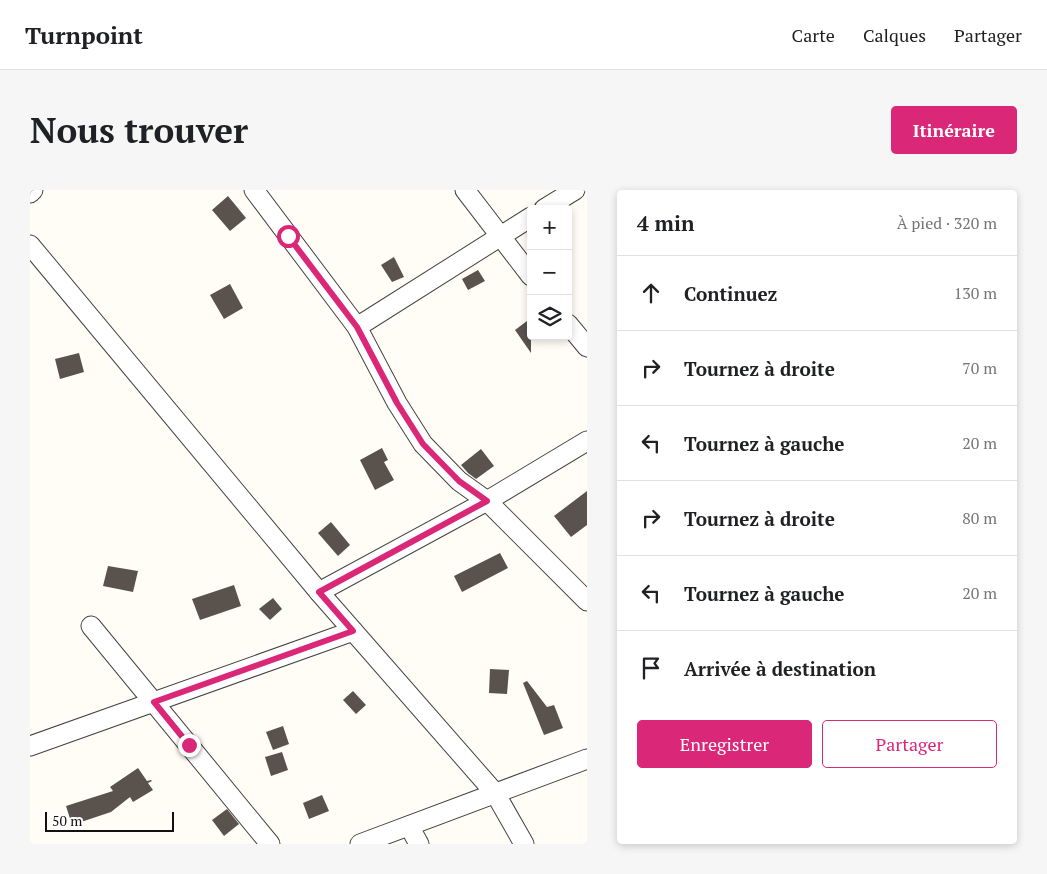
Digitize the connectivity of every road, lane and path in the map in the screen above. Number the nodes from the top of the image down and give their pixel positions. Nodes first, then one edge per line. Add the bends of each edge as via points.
1 (33, 190) edge
2 (254, 190) edge
3 (465, 190) edge
4 (575, 190) edge
5 (30, 193) edge
6 (551, 205) edge
7 (527, 219) edge
8 (500, 235) junction
9 (30, 245) edge
10 (527, 271) edge
11 (357, 327) junction
12 (572, 329) edge
13 (587, 346) edge
14 (587, 442) edge
15 (487, 501) junction
16 (319, 592) junction
17 (587, 601) edge
18 (91, 626) dead end
19 (353, 631) junction
20 (154, 702) junction
21 (30, 746) edge
22 (587, 759) edge
23 (495, 793) junction
24 (409, 826) junction
25 (270, 844) edge
26 (360, 844) edge
27 (420, 844) edge
28 (524, 844) edge

1 - 5 street
2 - 11 street
3 - 8 street
4 - 6 street
7 - 8 street
8 - 10 street
8 - 11 street
9 - 16 street
11 - 15 street via 397,403 423,444 459,481
12 - 13 street
14 - 15 street
15 - 16 street
15 - 17 street
16 - 19 street
18 - 20 street
19 - 20 street
19 - 23 street
20 - 21 street
20 - 25 street
22 - 23 street
23 - 24 street
23 - 28 street
24 - 26 street
24 - 27 street

